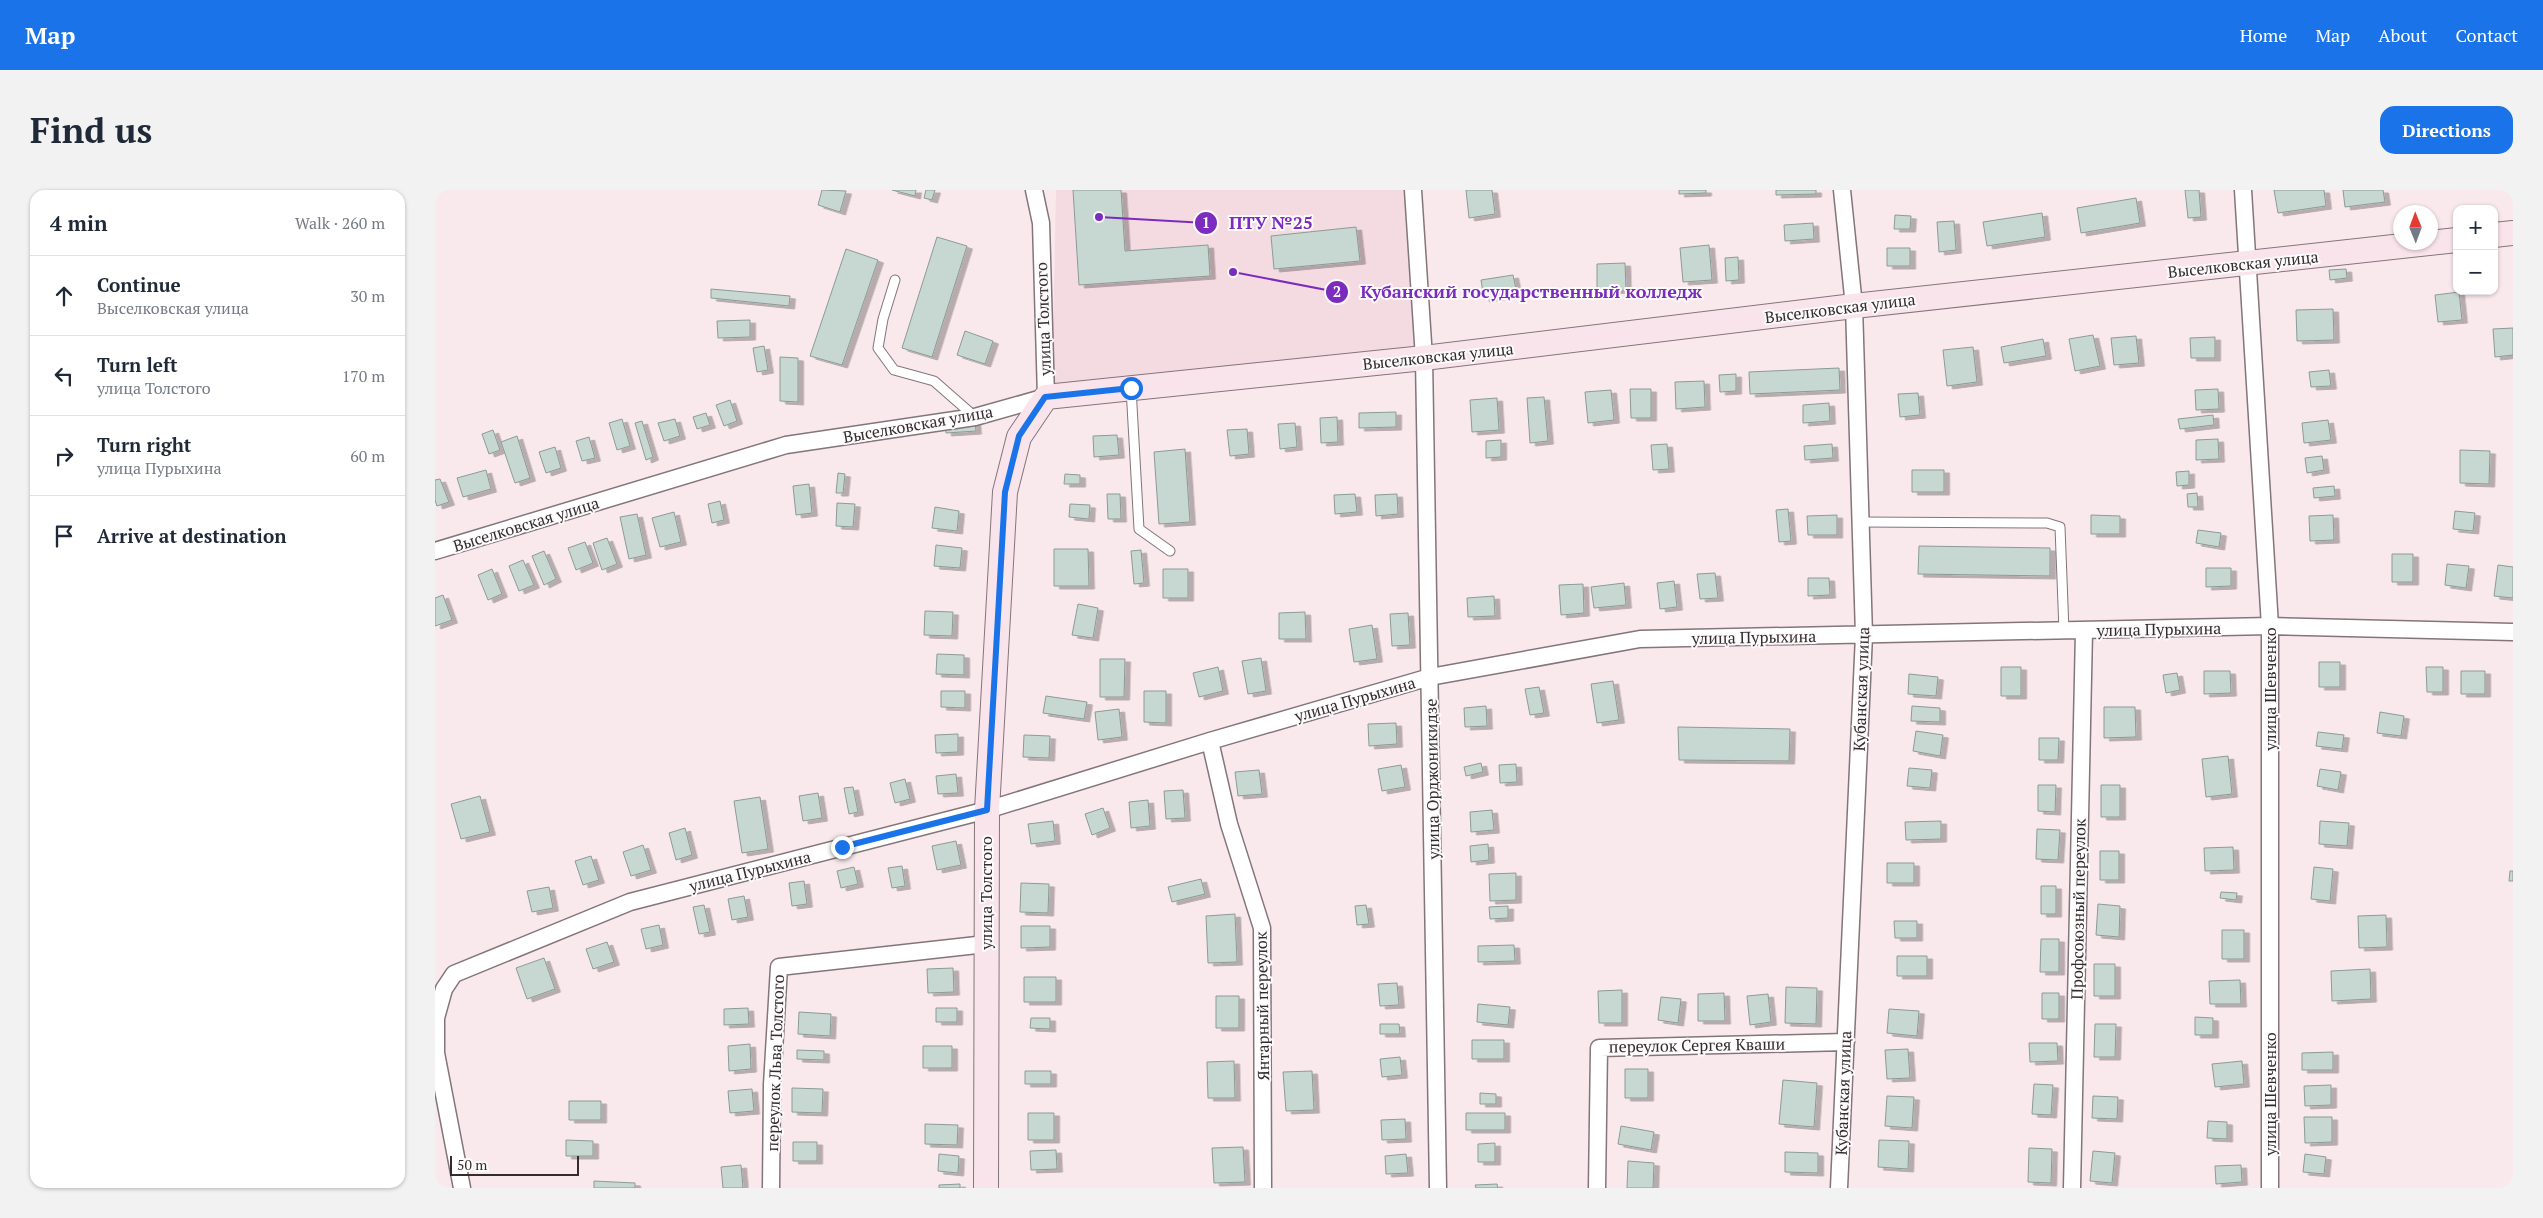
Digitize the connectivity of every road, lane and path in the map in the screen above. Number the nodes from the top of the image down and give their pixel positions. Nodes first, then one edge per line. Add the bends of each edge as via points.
1 (1034, 190) edge
2 (1413, 190) edge
3 (1842, 190) edge
4 (2243, 190) edge
5 (2513, 233) edge
6 (2498, 235) edge
7 (2453, 240) edge
8 (2249, 263) junction
9 (895, 280) dead end
10 (1854, 306) junction
11 (1424, 358) junction
12 (1131, 388) junction
13 (1045, 397) junction
14 (975, 417) junction
15 (1860, 522) junction
16 (1170, 550) dead end
17 (435, 551) edge
18 (2270, 626) junction
19 (2064, 631) junction
20 (2084, 631) junction
21 (2513, 632) edge
22 (1863, 635) junction
23 (1431, 677) junction
24 (1210, 741) junction
25 (987, 810) junction
26 (987, 944) junction
27 (1846, 1042) junction
28 (462, 1188) edge
29 (771, 1188) edge
30 (986, 1188) edge
31 (1263, 1188) edge
32 (1438, 1188) edge
33 (1597, 1188) edge
34 (1839, 1188) edge
35 (2072, 1188) edge
36 (2271, 1188) edge

1 - 13 street, улица Толстого via 1041,223
2 - 11 street, улица Орджоникидзе
3 - 10 street, Кубанская улица
4 - 8 street, улица Шевченко
5 - 6 street
7 - 8 street, Выселковская улица
8 - 10 street, Выселковская улица
8 - 18 street, улица Шевченко
9 - 14 lane via 878,348 894,370 934,381
10 - 11 street, Выселковская улица
10 - 15 street, Кубанская улица
11 - 12 street, Выселковская улица
11 - 23 street, улица Орджоникидзе
12 - 13 street, Выселковская улица
12 - 16 lane via 1139,529
13 - 14 street, Выселковская улица
13 - 25 street, улица Толстого via 1019,436 1005,492
14 - 17 street, Выселковская улица via 786,445
15 - 19 lane via 2047,523 2061,527
15 - 22 street, Кубанская улица
18 - 20 street, улица Пурыхина
18 - 21 street, улица Пурыхина
18 - 36 street, улица Шевченко
19 - 20 street, улица Пурыхина
19 - 22 street, улица Пурыхина
20 - 35 street, Профсоюзный переулок
22 - 23 street, улица Пурыхина via 1641,639
22 - 27 street, Кубанская улица
23 - 24 street, улица Пурыхина
23 - 32 street, улица Орджоникидзе
24 - 25 street, улица Пурыхина
24 - 31 street, Янтарный переулок via 1229,824 1263,928
25 - 26 street, улица Толстого
25 - 28 street, улица Пурыхина via 630,902 454,974 444,989 436,1018 436,1053
26 - 29 street, переулок Льва Толстого via 779,967 772,1084
26 - 30 street, улица Толстого
27 - 33 street, переулок Сергея Кваши via 1599,1048
27 - 34 street, Кубанская улица

